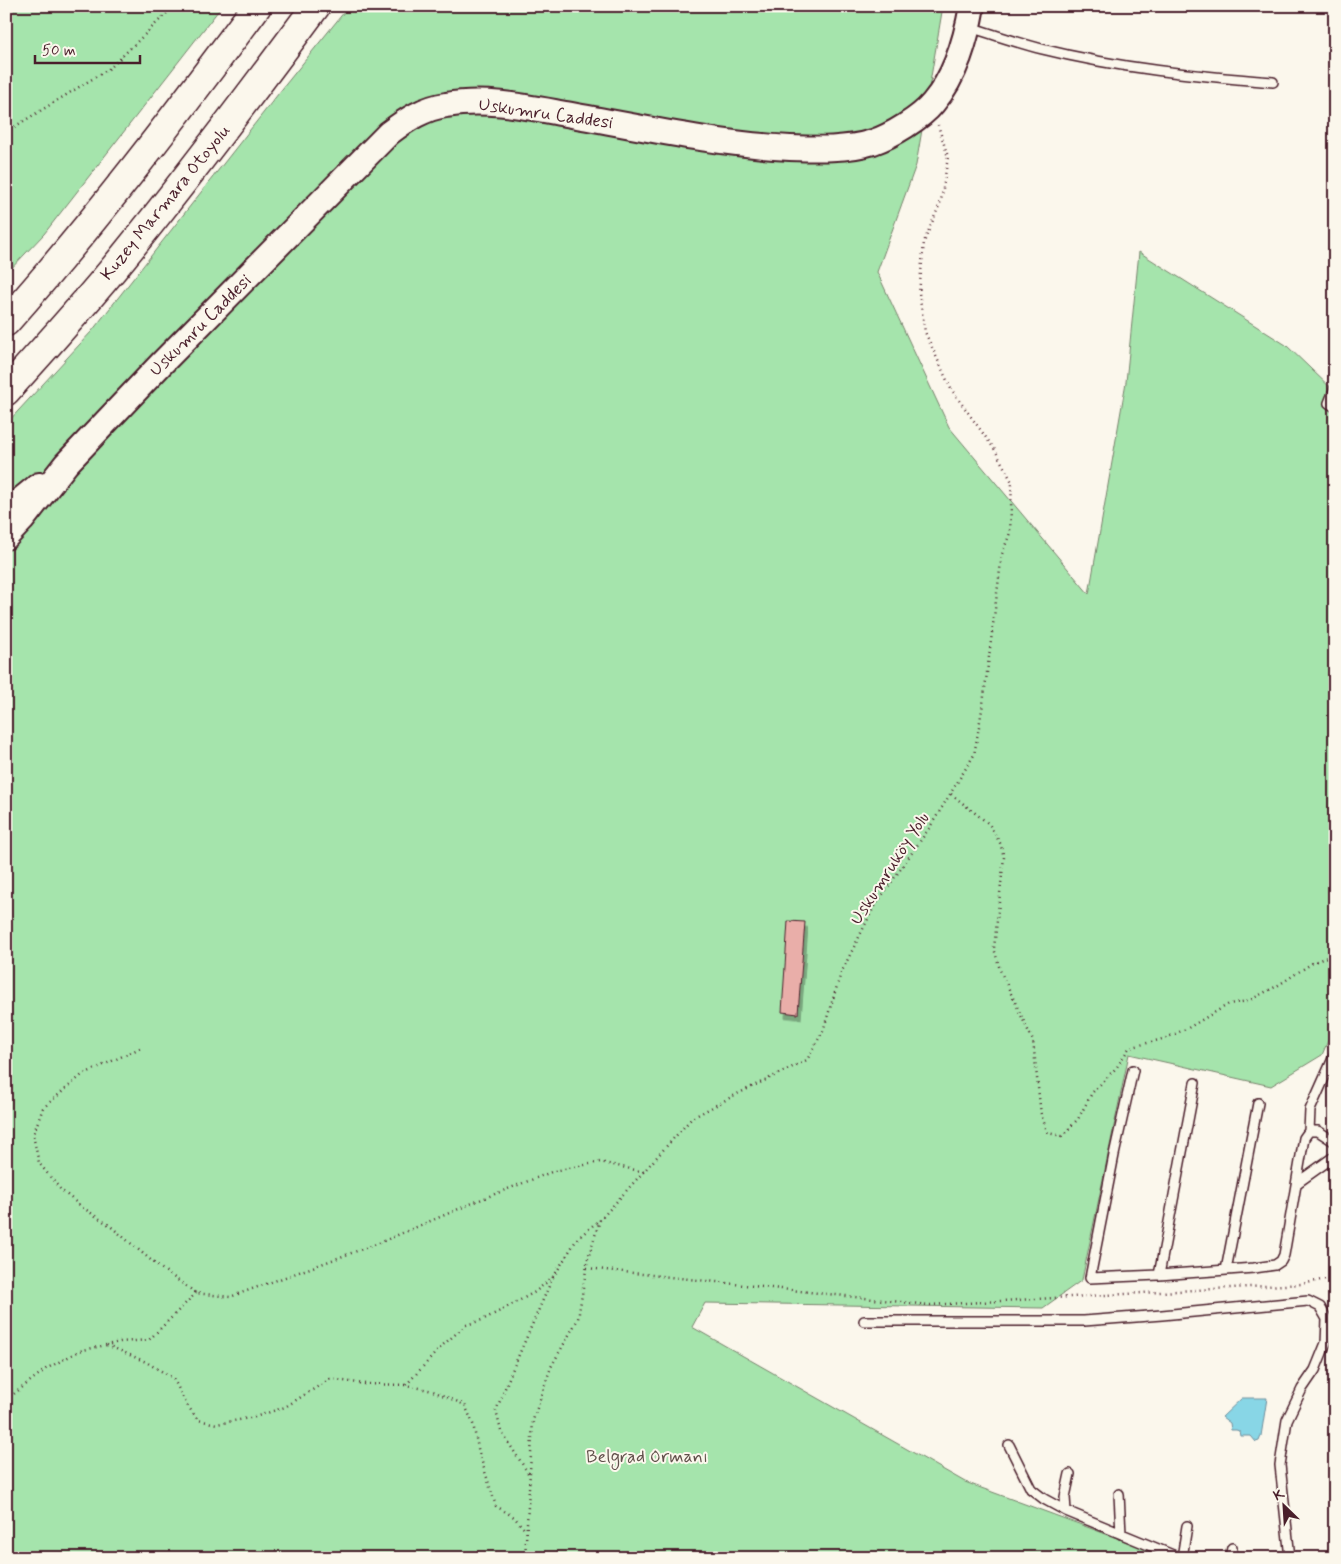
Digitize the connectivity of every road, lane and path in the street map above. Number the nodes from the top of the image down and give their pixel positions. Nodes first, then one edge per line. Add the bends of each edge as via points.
1 (172, 6) edge
2 (257, 6) edge
3 (316, 6) edge
4 (971, 16) edge
5 (1273, 82) dead end
6 (932, 105) junction
7 (6, 132) edge
8 (6, 322) edge
9 (1335, 388) edge
10 (6, 392) edge
11 (1335, 407) edge
12 (66, 464) junction
13 (6, 512) edge
14 (6, 536) edge
15 (951, 794) junction
16 (1335, 954) edge
17 (140, 1048) dead end
18 (1335, 1054) edge
19 (1133, 1070) dead end
20 (1195, 1083) dead end
21 (1258, 1102) dead end
22 (1309, 1131) junction
23 (1335, 1142) edge
24 (1335, 1156) edge
25 (644, 1172) junction
26 (1297, 1183) junction
27 (600, 1220) junction
28 (586, 1268) junction
29 (1226, 1270) junction
30 (1159, 1275) junction
31 (554, 1276) junction
32 (1335, 1277) edge
33 (196, 1293) junction
34 (864, 1321) dead end
35 (107, 1344) junction
36 (406, 1385) junction
37 (6, 1400) edge
38 (1010, 1446) dead end
39 (1070, 1474) dead end
40 (529, 1475) junction
41 (1119, 1494) dead end
42 (1066, 1512) junction
43 (1187, 1526) dead end
44 (526, 1531) junction
45 (1121, 1534) junction
46 (525, 1558) edge
47 (1181, 1558) edge
48 (1290, 1558) edge

1 - 7 path via 110,68
2 - 8 highway via 106,205
3 - 10 highway, Kuzey Marmara Otoyolu via 174,194
4 - 5 lane via 1041,49 1177,73
4 - 6 main road, Uskumru Caddesi via 949,81
6 - 12 main road, Uskumru Caddesi via 904,128 873,142 839,148 752,145 706,139 495,103 470,102 424,111 389,133
6 - 15 path, Uskumruköy Yolu via 948,157 942,200 924,242 919,293 925,332 951,390 995,450 1012,482 1010,533 1002,554 974,755
9 - 11 lane via 1329,403
12 - 13 main road, Uskumru Caddesi
12 - 14 main road, Uskumru Caddesi
15 - 16 path via 988,824 1000,843 1004,857 994,948 1000,970 1033,1041 1041,1115 1048,1133 1062,1136 1073,1125 1092,1093 1129,1048 1166,1038 1229,1004 1248,1001 1314,962
15 - 25 path, Uskumruköy Yolu via 874,907 841,973 823,1031 807,1060 692,1118
17 - 33 path via 82,1075 43,1108 33,1135 39,1163 61,1190
18 - 22 lane via 1310,1110
19 - 30 lane via 1090,1278
20 - 30 lane
21 - 29 lane
22 - 23 lane via 1318,1131
22 - 26 lane via 1304,1138
24 - 26 lane
25 - 27 path, Uskumruköy Yolu
25 - 33 path via 600,1162 554,1171 379,1243 230,1298
26 - 29 lane via 1281,1262
27 - 28 path, Uskumruköy Yolu
27 - 31 path via 577,1239
28 - 32 path via 929,1305 1302,1284
28 - 40 path, Uskumruköy Yolu via 578,1319 551,1366 532,1420
29 - 30 lane
31 - 36 path via 534,1292 500,1311 466,1325
31 - 40 path via 496,1411 500,1431
33 - 35 path via 149,1340
34 - 48 lane via 1084,1321 1308,1301 1320,1307 1327,1319 1326,1343 1287,1420 1280,1466
35 - 36 path via 174,1378 198,1420 217,1424 285,1407 330,1379
35 - 37 path via 79,1351 46,1369
36 - 44 path via 433,1391 465,1405 496,1506 514,1517
38 - 42 lane via 1031,1489
39 - 42 lane
40 - 44 path, Uskumruköy Yolu
41 - 45 lane
42 - 45 lane
43 - 47 lane
44 - 46 path, Uskumruköy Yolu
45 - 47 lane

